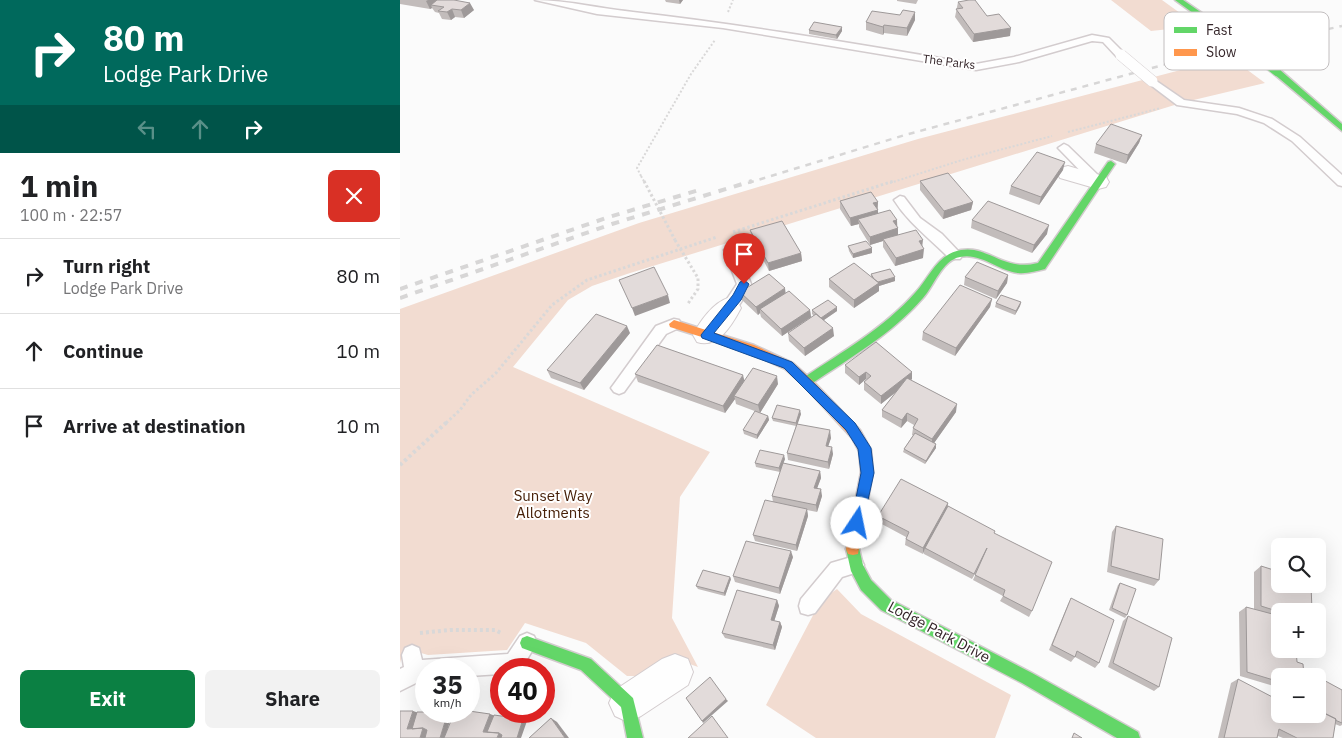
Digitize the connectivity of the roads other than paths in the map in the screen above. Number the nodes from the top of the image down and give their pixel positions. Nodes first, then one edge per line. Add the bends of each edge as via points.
1 (540, 0) edge
2 (1178, 0) edge
3 (1196, 12) edge
4 (1274, 70) edge
5 (1342, 128) edge
6 (1064, 148) dead end
7 (1111, 164) dead end
8 (1068, 173) dead end
9 (1098, 182) junction
10 (1342, 182) edge
11 (900, 200) dead end
12 (731, 250) dead end
13 (955, 256) junction
14 (728, 308) joint
15 (674, 324) joint
16 (706, 335) junction
17 (806, 381) junction
18 (619, 388) dead end
19 (855, 564) junction
20 (808, 606) dead end
21 (527, 643) joint
22 (408, 669) edge
23 (675, 672) dead end
24 (628, 703) junction
25 (635, 738) edge
26 (1132, 738) edge

1 - 10 lane, The Parks, bridge via 976,67 1015,60 1092,38 1106,40 1181,103 1240,111 1268,121 1296,138
2 - 3 main road, bridge
4 - 5 main road, bridge
6 - 9 lane
7 - 9 main road
8 - 9 street
9 - 13 main road via 1041,266 1022,270 980,256 961,253
11 - 13 lane via 916,222
12 - 14 lane via 744,284
13 - 17 main road via 946,260 924,291 896,320
14 - 16 street
15 - 16 main road, Lodge Park Drive
15 - 18 lane via 661,330
16 - 17 main road, Lodge Park Drive via 788,365
17 - 19 main road, Lodge Park Drive via 850,427 864,448 867,473 854,540
19 - 20 lane via 838,569
19 - 26 main road, Lodge Park Drive via 871,593 886,605 1027,678
21 - 22 lane via 513,664
21 - 24 main road via 586,664
23 - 24 street
24 - 25 main road

